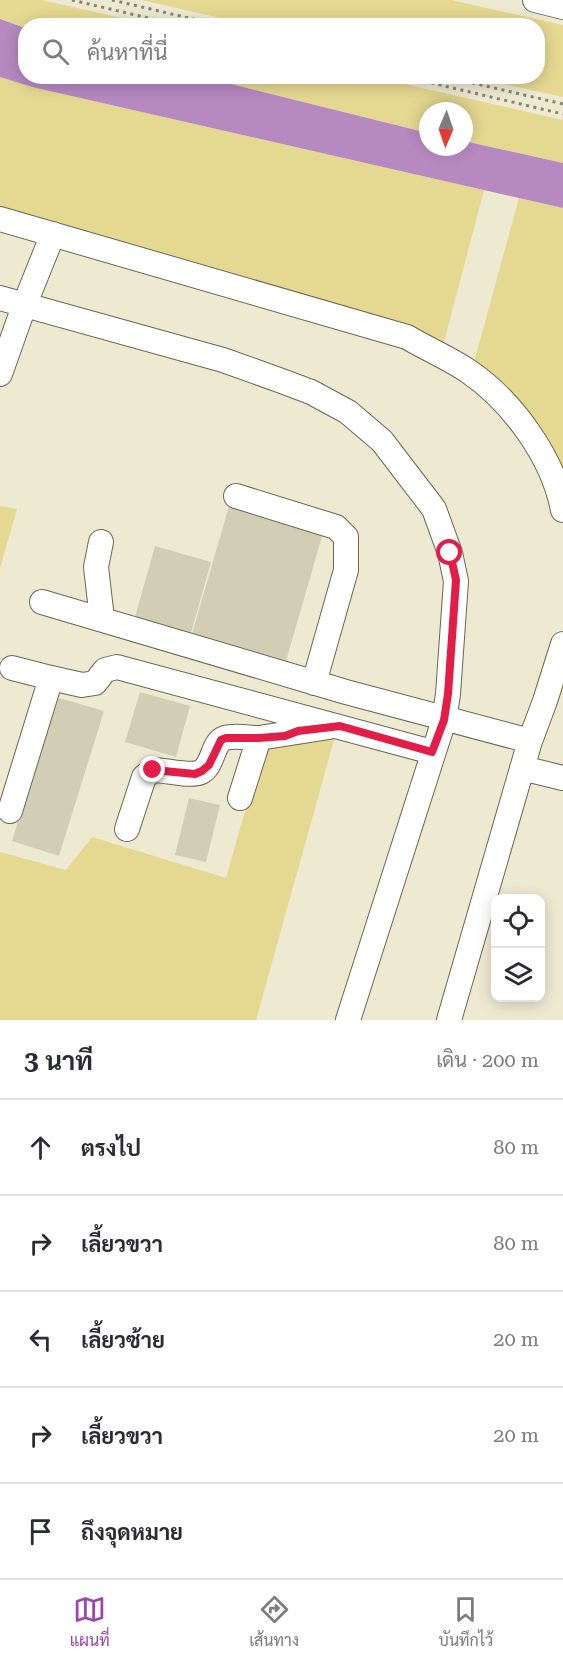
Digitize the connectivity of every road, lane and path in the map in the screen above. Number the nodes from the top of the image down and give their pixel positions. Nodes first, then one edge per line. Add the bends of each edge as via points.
1 (72, 0) edge
2 (112, 0) edge
3 (535, 0) edge
4 (563, 6) edge
5 (148, 18) edge
6 (188, 18) edge
7 (436, 84) edge
8 (477, 84) edge
9 (563, 104) edge
10 (563, 114) edge
11 (0, 219) edge
12 (53, 234) junction
13 (0, 298) edge
14 (24, 306) junction
15 (0, 374) edge
16 (236, 496) dead end
17 (563, 510) edge
18 (101, 542) dead end
19 (42, 602) dead end
20 (102, 619) junction
21 (563, 644) edge
22 (12, 668) dead end
23 (51, 678) junction
24 (314, 683) junction
25 (554, 703) edge
26 (444, 720) junction
27 (340, 726) junction
28 (259, 738) junction
29 (530, 741) junction
30 (432, 752) junction
31 (522, 768) junction
32 (563, 778) edge
33 (240, 798) dead end
34 (10, 811) dead end
35 (127, 829) dead end
36 (348, 1020) edge
37 (449, 1020) edge

1 - 5 path
2 - 6 path
3 - 4 lane
7 - 10 path
8 - 9 path
11 - 12 lane
12 - 14 lane
12 - 17 lane via 407,338 468,371 508,404 538,448 560,494
13 - 14 lane
14 - 15 lane
14 - 26 lane via 223,360 279,380 348,412 382,441 434,509 456,580
16 - 24 lane via 336,527 346,537 346,570
18 - 20 lane via 96,567
19 - 20 lane
20 - 24 lane
21 - 25 lane
22 - 23 lane
23 - 27 lane via 82,685 95,683 105,670 117,667
23 - 34 lane
24 - 26 lane
25 - 29 lane
26 - 29 lane
26 - 30 lane
27 - 28 lane
27 - 30 lane
28 - 33 lane
28 - 35 lane via 221,740 209,765 195,774 153,770 144,777
29 - 31 lane
30 - 36 lane
31 - 32 lane
31 - 37 lane

